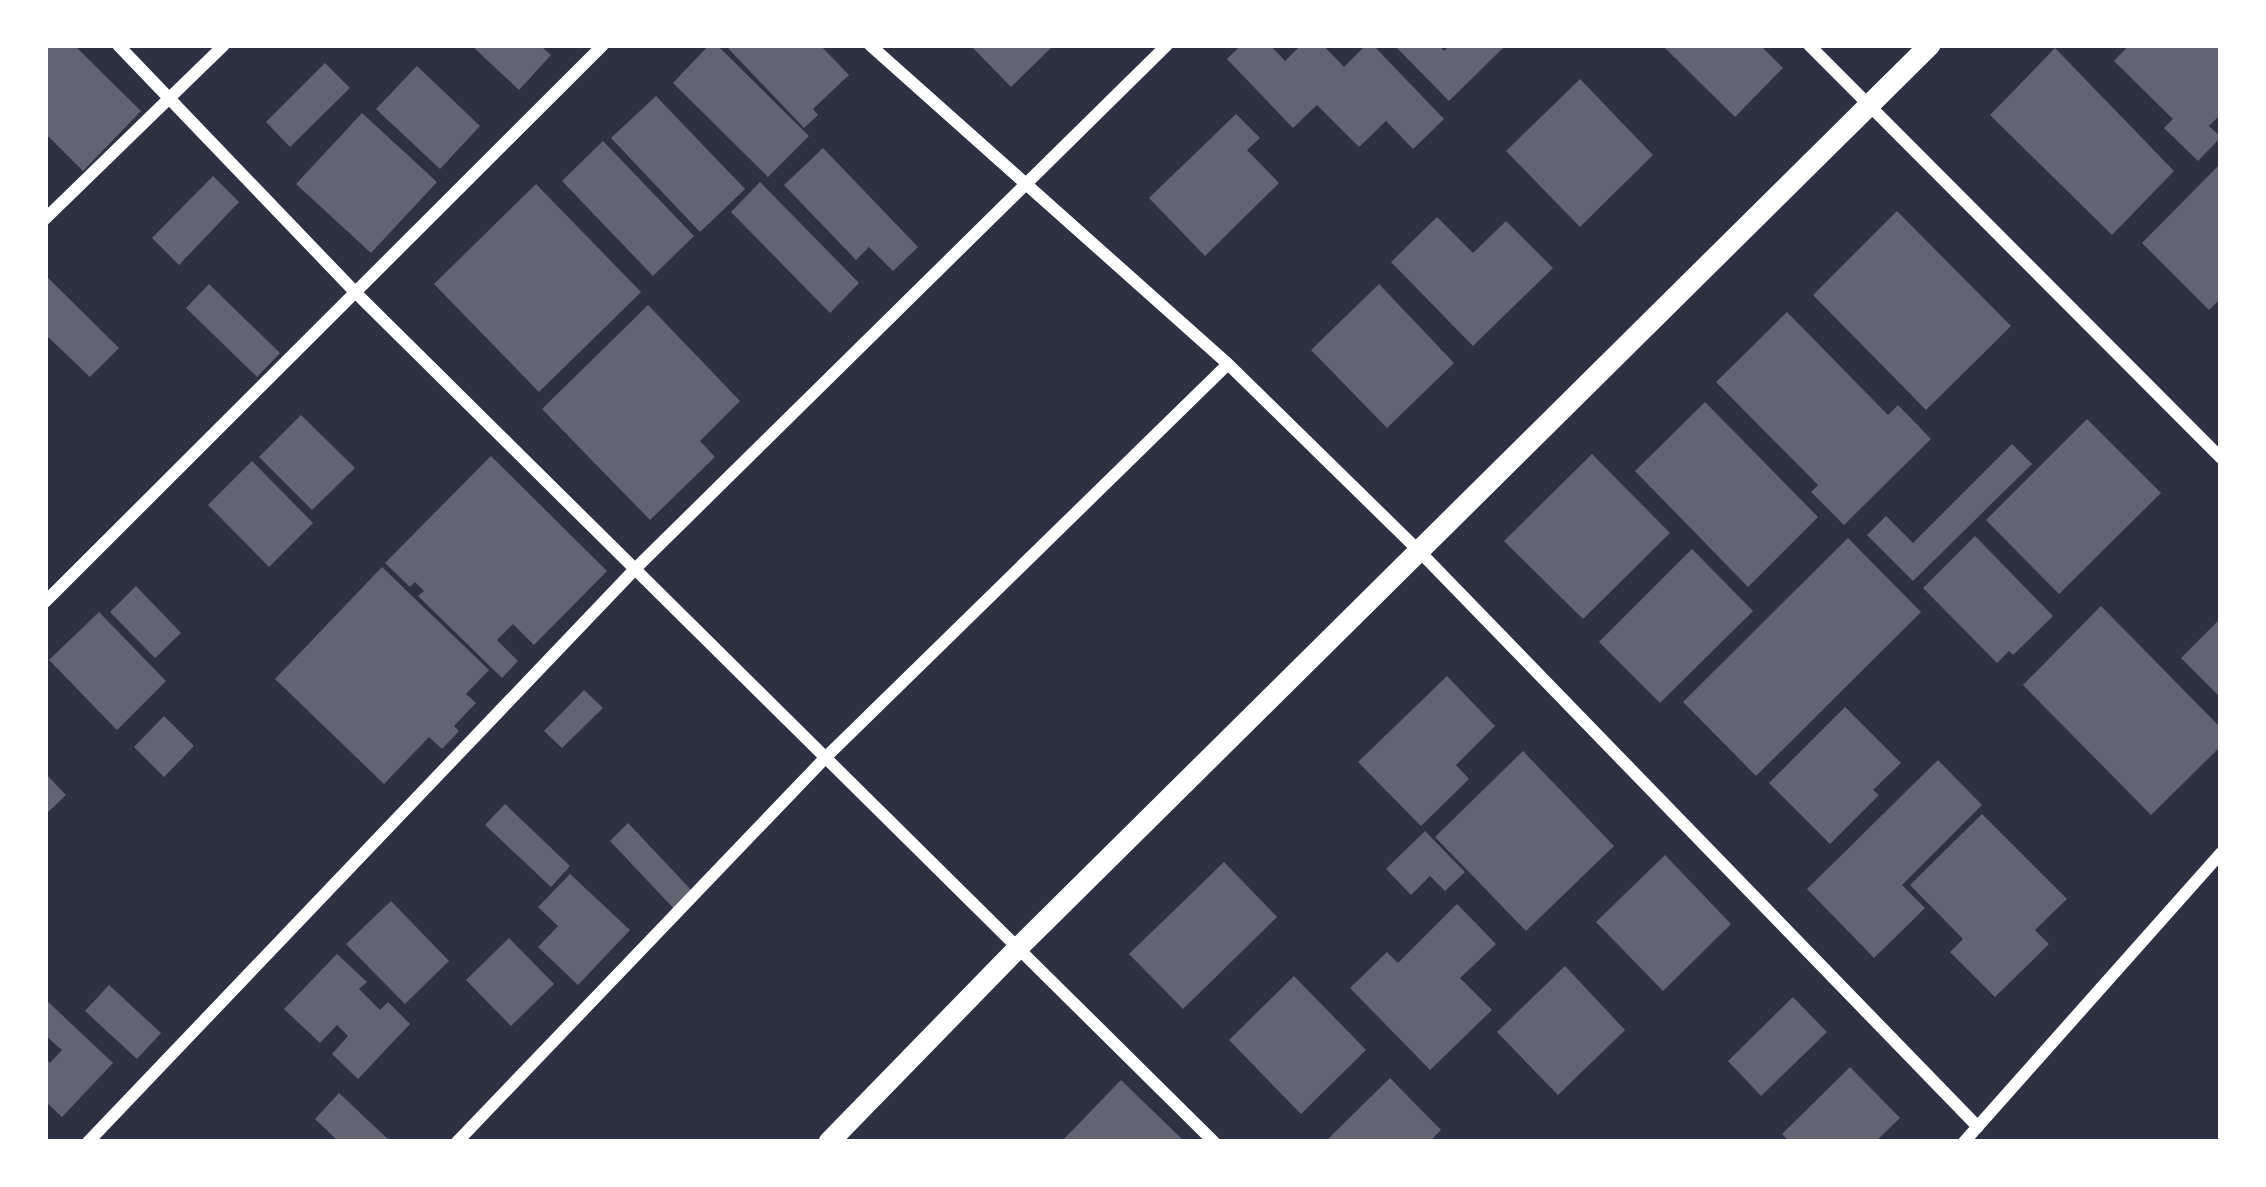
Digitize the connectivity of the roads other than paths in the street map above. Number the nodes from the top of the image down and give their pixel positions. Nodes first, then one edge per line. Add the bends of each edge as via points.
1 (118, 45) edge
2 (224, 45) edge
3 (603, 45) edge
4 (870, 45) edge
5 (1167, 45) edge
6 (1809, 45) edge
7 (1930, 45) edge
8 (168, 101) junction
9 (1870, 105) junction
10 (1025, 183) junction
11 (45, 219) edge
12 (355, 292) junction
13 (1228, 364) junction
14 (2221, 458) edge
15 (1420, 552) junction
16 (636, 568) junction
17 (45, 602) edge
18 (825, 758) junction
19 (2221, 853) edge
20 (1018, 948) junction
21 (1978, 1127) junction
22 (88, 1142) edge
23 (457, 1142) edge
24 (829, 1142) edge
25 (1214, 1142) edge
26 (1964, 1142) edge

1 - 8 street
2 - 8 street
3 - 12 street
4 - 10 street
5 - 10 street
6 - 9 street
7 - 9 street
8 - 11 street
8 - 12 street
9 - 14 street
9 - 15 street
10 - 13 street
10 - 16 street
12 - 16 street
12 - 17 street
13 - 15 street
13 - 18 street
15 - 20 street
15 - 21 street
16 - 18 street
16 - 22 street
18 - 20 street
18 - 23 street
19 - 21 street
20 - 24 street
20 - 25 street
21 - 26 street

